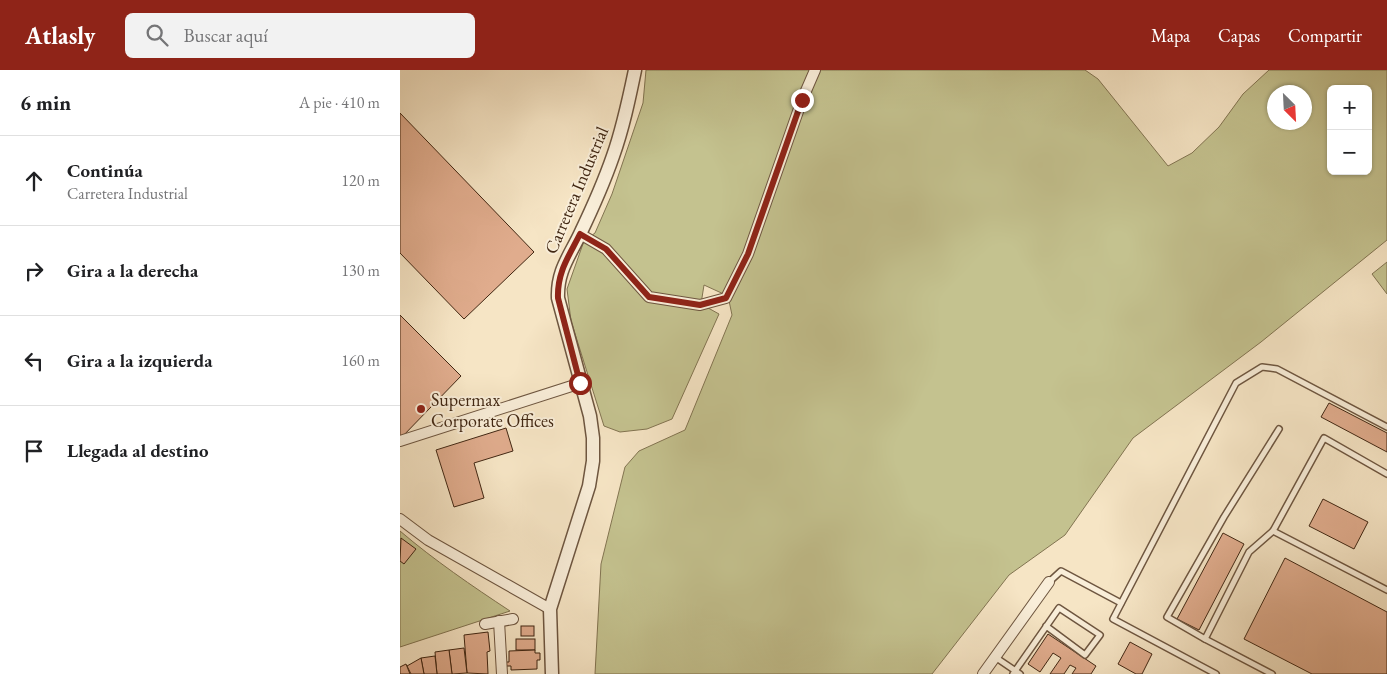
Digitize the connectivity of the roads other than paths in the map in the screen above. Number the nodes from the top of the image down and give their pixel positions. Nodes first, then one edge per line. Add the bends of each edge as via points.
1 (635, 70) edge
2 (815, 70) edge
3 (580, 234) junction
4 (580, 383) junction
5 (1387, 427) edge
6 (1279, 429) dead end
7 (400, 441) edge
8 (1387, 474) edge
9 (400, 519) edge
10 (1272, 531) junction
11 (1049, 582) joint
12 (1387, 590) edge
13 (1121, 603) junction
14 (550, 609) junction
15 (513, 619) dead end
16 (499, 621) junction
17 (485, 624) dead end
18 (1046, 626) junction
19 (1205, 639) junction
20 (995, 657) junction
21 (1016, 673) edge
22 (502, 674) edge
23 (552, 674) edge
24 (983, 674) edge
25 (1216, 674) edge
26 (1272, 674) edge

1 - 3 street, Carretera Industrial via 613,156
2 - 3 street via 748,254 726,298 700,305 649,297 606,249
3 - 4 street, Carretera Industrial via 561,272 558,298
4 - 7 street
4 - 14 street, Carretera Industrial via 590,416 592,469
5 - 13 lane via 1277,369 1262,367 1236,383
6 - 19 lane via 1167,617
8 - 10 lane via 1324,438
9 - 14 street via 428,540
10 - 12 lane
10 - 19 lane via 1249,552
11 - 13 lane via 1061,571
11 - 20 street
13 - 25 lane via 1113,619
14 - 23 street, Carretera Industrial
15 - 16 street
16 - 17 street
16 - 22 street
18 - 18 lane via 1059,608 1100,635 1085,655
18 - 21 lane
19 - 26 lane
20 - 21 lane
20 - 24 street

